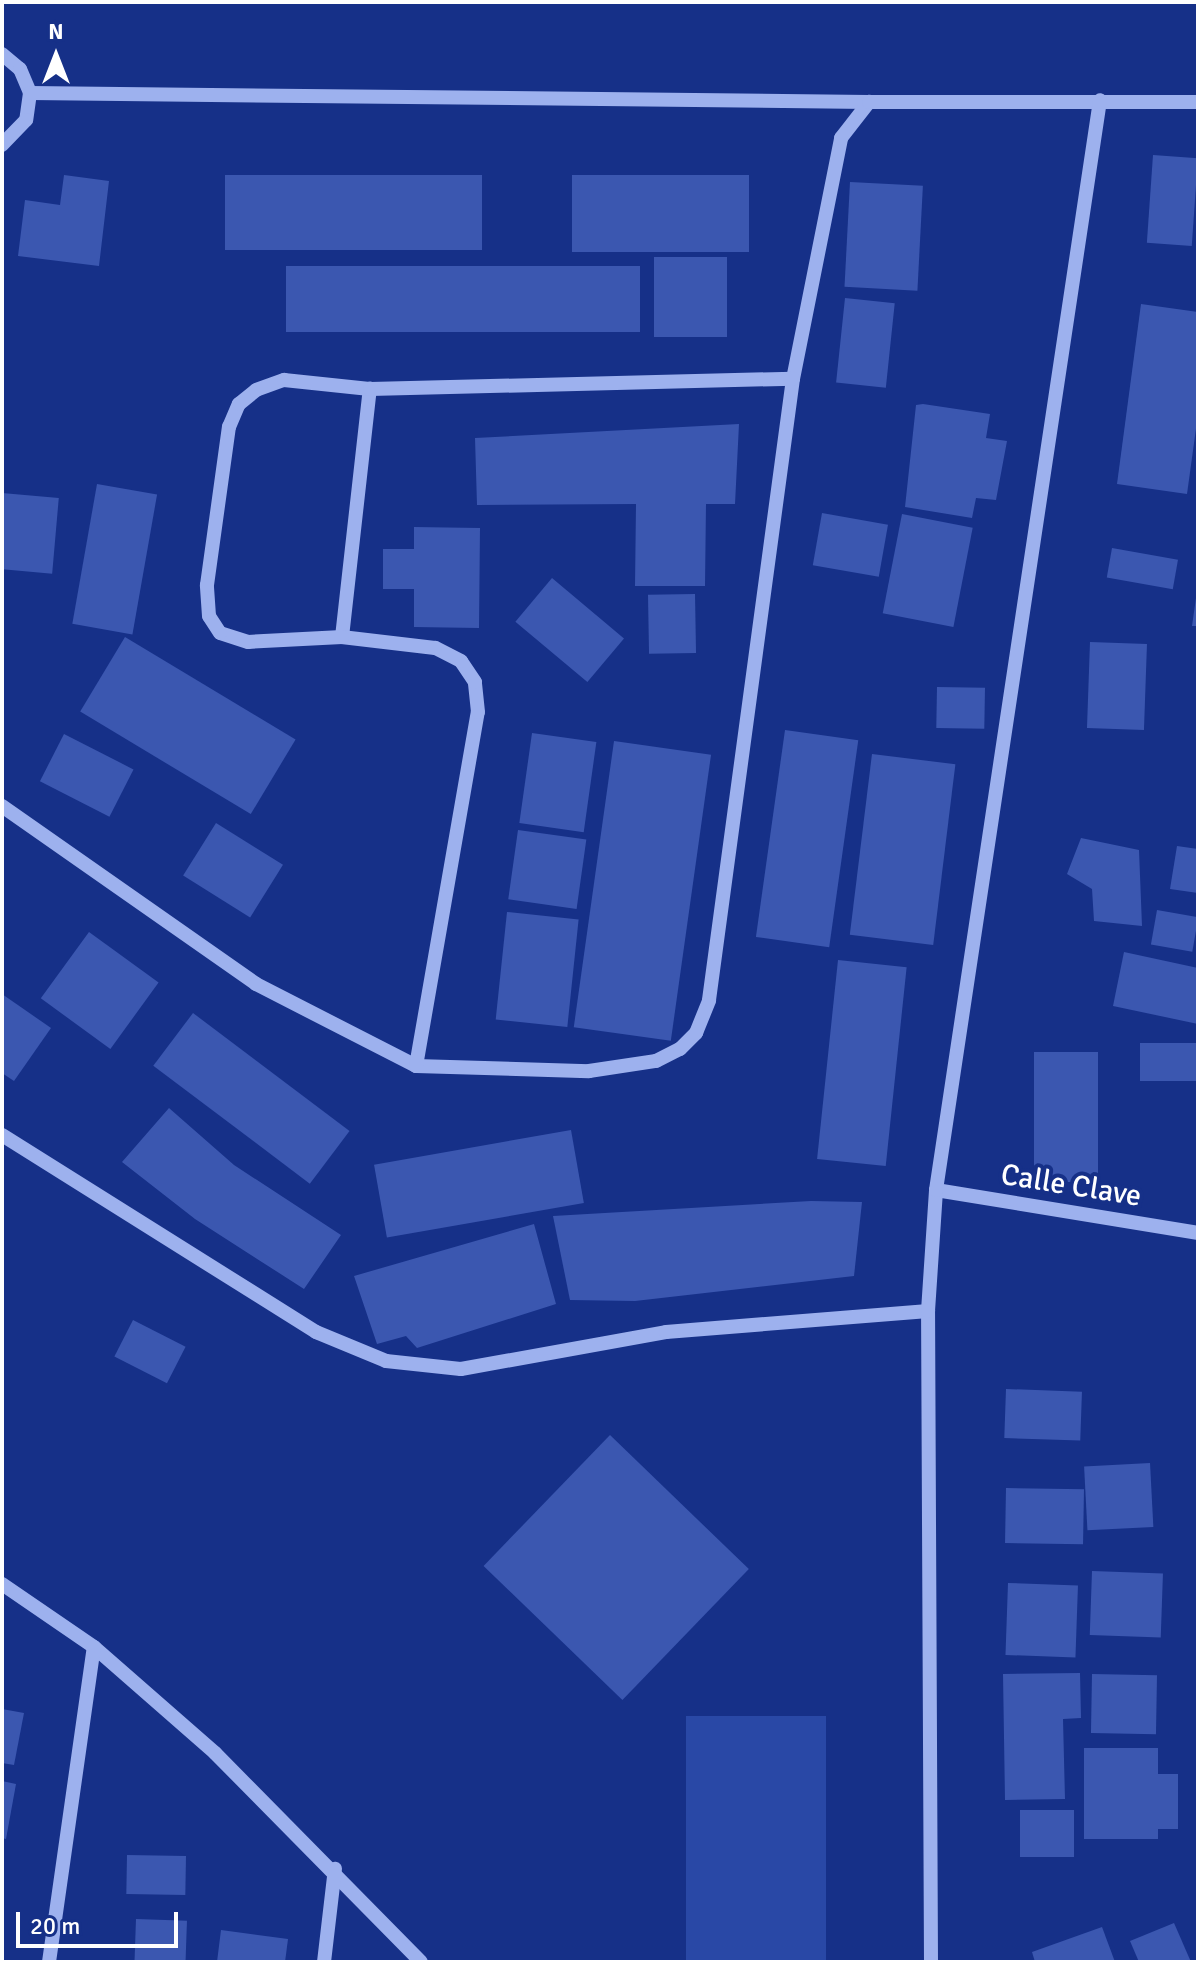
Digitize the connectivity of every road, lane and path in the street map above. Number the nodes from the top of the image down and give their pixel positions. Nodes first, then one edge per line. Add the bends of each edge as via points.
1 (2, 54) edge
2 (30, 93) junction
3 (1100, 100) junction
4 (869, 102) junction
5 (1198, 102) edge
6 (2, 145) edge
7 (793, 379) junction
8 (370, 389) junction
9 (342, 637) junction
10 (2, 806) edge
11 (416, 1066) junction
12 (2, 1135) edge
13 (936, 1190) junction
14 (1198, 1233) edge
15 (928, 1311) junction
16 (2, 1584) edge
17 (94, 1647) junction
18 (335, 1869) junction
19 (49, 1962) edge
20 (324, 1962) edge
21 (421, 1962) edge
22 (931, 1962) edge

1 - 2 street via 20,69
2 - 4 street
2 - 6 street via 26,120
3 - 4 street
3 - 5 street
3 - 13 street
4 - 7 street via 841,138
7 - 8 street
7 - 11 street via 709,1000 696,1033 656,1061 589,1071
8 - 9 street
8 - 9 street via 284,380 256,390 239,404 229,427 207,585 209,616 220,633 248,642
9 - 11 street via 435,648 461,661 475,682 478,712
10 - 11 street via 256,984
12 - 15 street via 316,1332 386,1361 461,1369 666,1332
13 - 14 street, Calle Clave
13 - 15 street
15 - 22 street
16 - 17 street
17 - 18 street via 215,1753
17 - 19 street
18 - 20 street
18 - 21 street

